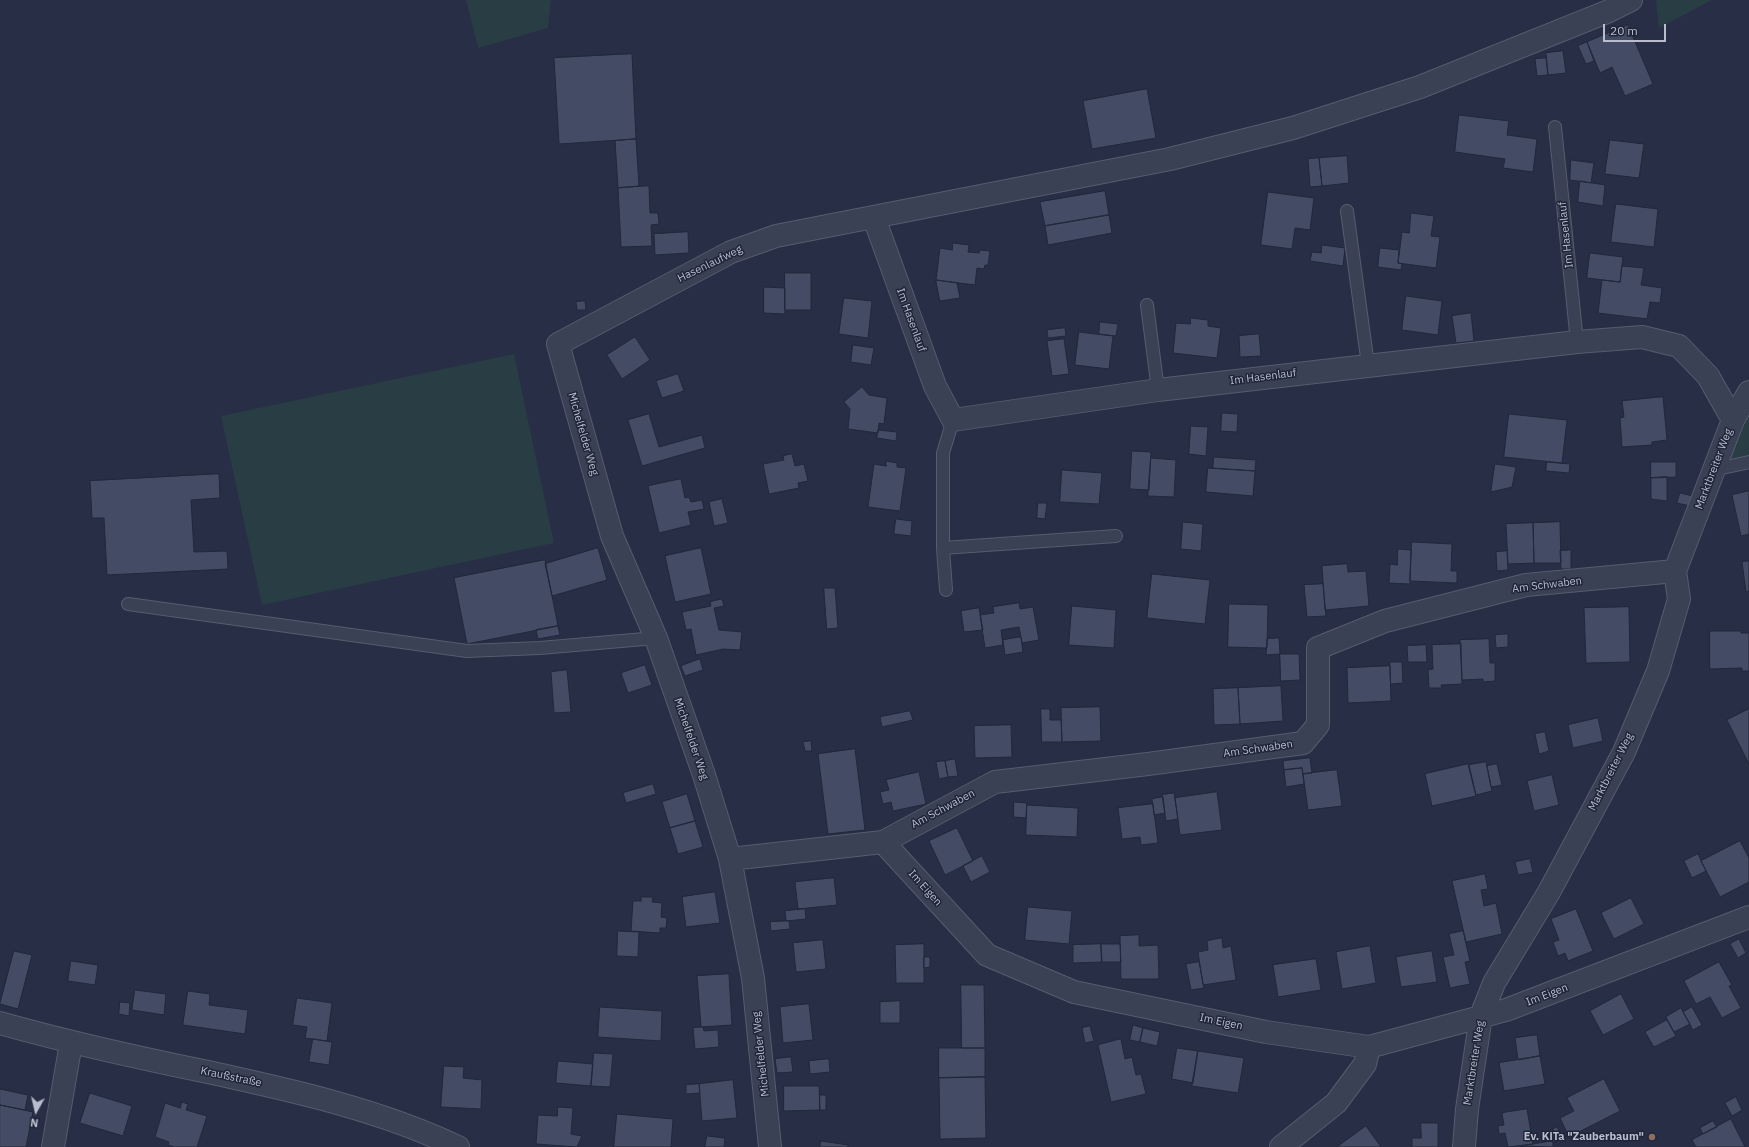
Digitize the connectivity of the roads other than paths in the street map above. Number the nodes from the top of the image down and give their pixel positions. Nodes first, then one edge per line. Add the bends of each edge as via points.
1 (1631, 0) edge
2 (1555, 127) dead end
3 (1348, 211) dead end
4 (874, 218) junction
5 (1147, 305) dead end
6 (1577, 342) junction
7 (558, 344) joint
8 (1368, 365) junction
9 (1158, 390) junction
10 (1749, 392) edge
11 (953, 420) junction
12 (1733, 420) junction
13 (1749, 462) edge
14 (1713, 470) junction
15 (1116, 536) dead end
16 (942, 548) junction
17 (1675, 571) junction
18 (946, 590) dead end
19 (128, 604) dead end
20 (656, 638) junction
21 (883, 842) junction
22 (730, 860) junction
23 (1749, 917) edge
24 (1481, 1016) junction
25 (0, 1023) edge
26 (71, 1043) junction
27 (1369, 1047) junction
28 (53, 1147) edge
29 (458, 1147) edge
30 (770, 1147) edge
31 (1281, 1147) edge
32 (1464, 1147) edge

1 - 4 street, Hasenlaufweg via 1420,87 1293,128 1170,159
2 - 6 lane, Im Hasenlauf
3 - 8 lane
4 - 7 street, Hasenlaufweg via 776,236 731,252
4 - 11 street, Im Hasenlauf via 935,386
5 - 9 lane
6 - 8 street, Im Hasenlauf
6 - 12 street, Im Hasenlauf via 1642,337 1680,346 1708,376
7 - 20 street, Michelfelder Weg via 612,536
8 - 9 street, Im Hasenlauf
9 - 11 street, Im Hasenlauf
10 - 12 street, Marktbreiter Weg
11 - 16 lane via 943,453
12 - 14 street, Marktbreiter Weg
13 - 14 lane
14 - 17 street, Marktbreiter Weg
15 - 16 lane
16 - 18 lane
17 - 21 street, Am Schwaben via 1526,585 1385,621 1318,648 1318,725 1303,743 995,782
17 - 24 street, Marktbreiter Weg via 1678,599 1658,671 1624,752 1549,892 1494,983
19 - 20 lane via 467,651 540,648
20 - 22 street, Michelfelder Weg via 704,775
21 - 22 street
21 - 27 street, Im Eigen via 987,955 1074,992 1266,1032
22 - 30 street, Michelfelder Weg via 753,978
23 - 24 street, Im Eigen via 1506,1010
24 - 27 street, Im Eigen
24 - 32 street, Marktbreiter Weg
25 - 26 street, Kraußstraße
26 - 28 street
26 - 29 street, Kraußstraße via 301,1092 423,1130
27 - 31 street via 1365,1064 1336,1103

